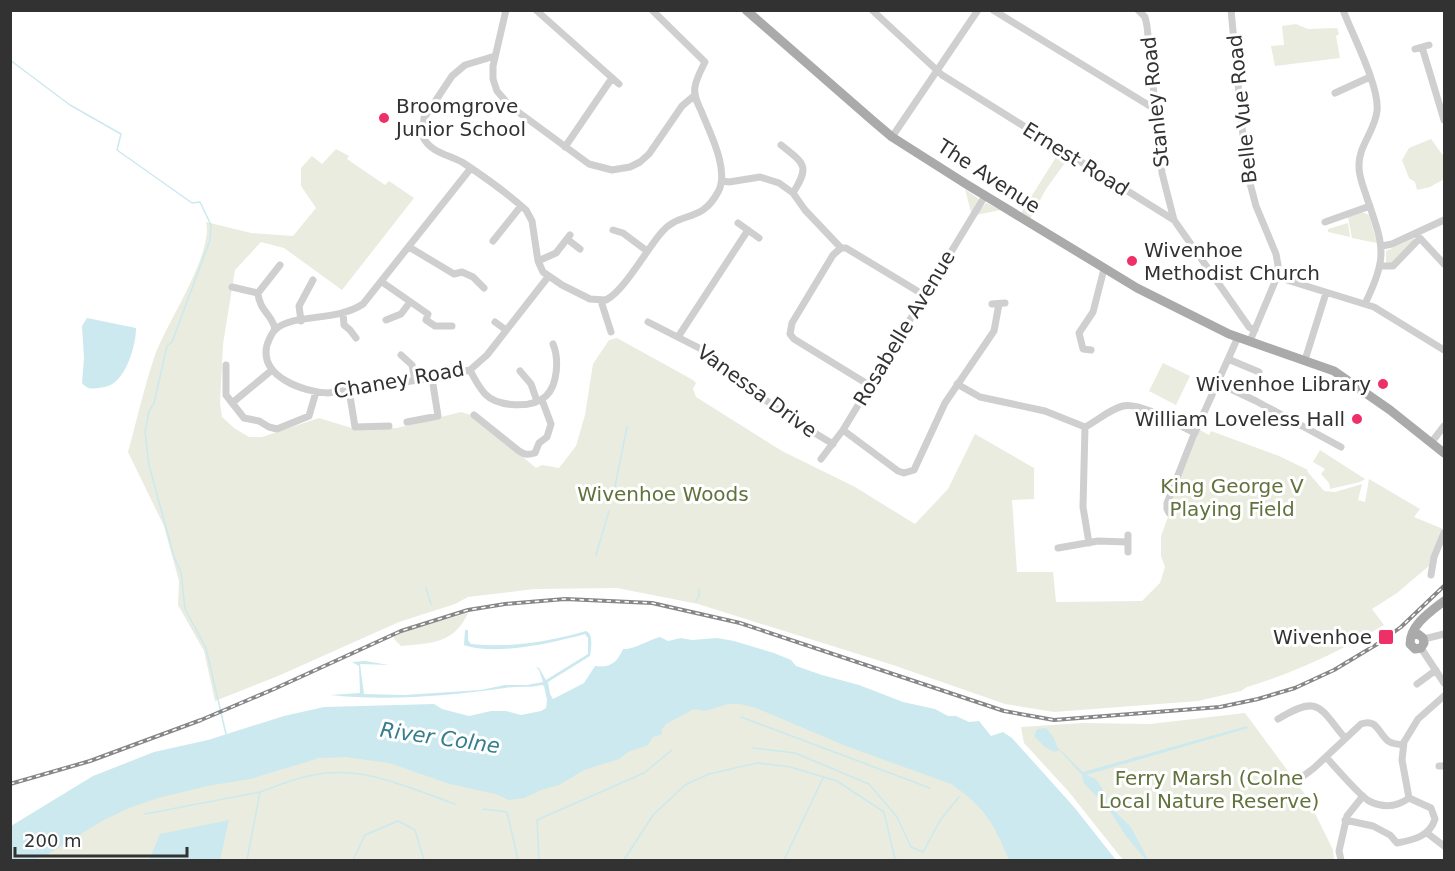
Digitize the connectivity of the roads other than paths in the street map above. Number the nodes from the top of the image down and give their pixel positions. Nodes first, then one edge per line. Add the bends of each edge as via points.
1 (506, 10) edge
2 (536, 10) edge
3 (746, 10) edge
4 (872, 10) edge
5 (978, 10) edge
6 (993, 10) edge
7 (1138, 10) edge
8 (1231, 10) edge
9 (1343, 10) edge
10 (652, 11) edge
11 (1422, 47) dead end
12 (495, 56) junction
13 (937, 71) junction
14 (1370, 77) junction
15 (612, 78) junction
16 (619, 84) dead end
17 (1337, 94) dead end
18 (695, 95) junction
19 (1156, 106) junction
20 (1444, 120) edge
21 (892, 136) junction
22 (787, 146) dead end
23 (565, 147) junction
24 (471, 168) junction
25 (722, 181) junction
26 (793, 193) junction
27 (985, 196) junction
28 (1167, 197) junction
29 (521, 206) junction
30 (1370, 206) junction
31 (1156, 209) junction
32 (1174, 220) junction
33 (1444, 220) edge
34 (1325, 222) dead end
35 (738, 223) dead end
36 (613, 230) dead end
37 (748, 230) junction
38 (1417, 236) junction
39 (759, 237) dead end
40 (493, 242) dead end
41 (1382, 246) junction
42 (409, 247) junction
43 (841, 248) junction
44 (580, 249) dead end
45 (647, 251) junction
46 (538, 261) junction
47 (1444, 264) edge
48 (280, 265) dead end
49 (1381, 266) junction
50 (1104, 269) junction
51 (548, 277) junction
52 (1277, 277) junction
53 (313, 280) dead end
54 (382, 282) junction
55 (232, 287) dead end
56 (484, 288) dead end
57 (258, 293) junction
58 (1326, 293) junction
59 (924, 295) junction
60 (601, 301) junction
61 (410, 302) junction
62 (999, 304) dead end
63 (1365, 304) junction
64 (343, 315) junction
65 (386, 320) dead end
66 (301, 321) junction
67 (495, 322) dead end
68 (648, 322) dead end
69 (452, 326) dead end
70 (275, 330) junction
71 (506, 330) junction
72 (1255, 330) junction
73 (611, 332) dead end
74 (678, 337) junction
75 (1238, 337) junction
76 (356, 338) dead end
77 (1250, 341) junction
78 (554, 344) dead end
79 (1092, 350) dead end
80 (1444, 350) edge
81 (401, 355) dead end
82 (1228, 359) junction
83 (1305, 360) junction
84 (226, 365) dead end
85 (272, 370) junction
86 (470, 370) junction
87 (520, 371) dead end
88 (1259, 372) dead end
89 (432, 378) junction
90 (415, 380) junction
91 (1218, 383) junction
92 (957, 384) junction
93 (869, 385) junction
94 (349, 390) junction
95 (316, 392) junction
96 (539, 400) junction
97 (232, 403) junction
98 (474, 415) dead end
99 (407, 422) dead end
100 (389, 426) dead end
101 (1444, 426) edge
102 (1085, 427) junction
103 (843, 430) junction
104 (1195, 433) junction
105 (1431, 443) junction
106 (833, 444) junction
107 (1341, 447) dead end
108 (1444, 453) edge
109 (821, 459) dead end
110 (1169, 513) dead end
111 (1444, 533) edge
112 (1089, 543) junction
113 (1058, 548) dead end
114 (1128, 552) dead end
115 (1431, 575) dead end
116 (1444, 601) edge
117 (1444, 634) edge
118 (1413, 635) junction
119 (1423, 644) junction
120 (1436, 670) junction
121 (1444, 682) edge
122 (1417, 684) dead end
123 (1444, 696) edge
124 (1278, 719) dead end
125 (1345, 738) junction
126 (1403, 745) junction
127 (1326, 757) junction
128 (1298, 780) dead end
129 (1363, 796) junction
130 (1409, 798) junction
131 (1345, 820) junction
132 (1427, 833) junction
133 (1444, 846) edge
134 (1341, 861) edge

1 - 12 street
2 - 15 street
3 - 21 main road, The Avenue
4 - 13 street, Ernest Road
5 - 13 street
6 - 19 street via 1150,106
7 - 19 street, Stanley Road via 1147,26
8 - 52 street, Belle Vue Road via 1246,168 1256,206 1276,254
9 - 14 street
10 - 18 street via 705,62 695,84
11 - 20 street
12 - 23 street via 493,79 503,100
12 - 24 street via 456,71 423,121 425,141
13 - 21 street
13 - 31 street, Ernest Road
14 - 17 street
14 - 30 street via 1377,110 1359,163
15 - 16 street
15 - 23 street
18 - 23 street via 682,106 649,154 630,167 604,170
18 - 25 street via 718,153
19 - 28 street, Stanley Road
21 - 27 main road, The Avenue
22 - 26 street via 804,168
24 - 29 street
24 - 42 street
25 - 26 street via 769,179
25 - 45 street via 719,191 699,214 670,224
26 - 43 street
27 - 50 main road, The Avenue
27 - 59 street, Rosabelle Avenue
28 - 31 street
28 - 32 street, Stanley Road
29 - 40 street
29 - 46 street via 532,221
30 - 34 street
30 - 41 street
31 - 32 street, Ernest Road
32 - 72 street, Ernest Road via 1249,327
33 - 38 street
35 - 37 street
36 - 45 street
37 - 39 street
37 - 74 street
38 - 41 street
38 - 47 street
38 - 49 street via 1393,266
41 - 49 street
42 - 54 street
42 - 56 street via 454,274 462,272 473,277
43 - 59 street
43 - 93 street via 792,323 790,334
44 - 46 street via 569,237 556,253
45 - 60 street via 615,294
46 - 51 street
48 - 57 street
49 - 63 street
50 - 75 main road, The Avenue
50 - 79 street via 1093,312 1079,333 1081,350
51 - 60 street
51 - 71 street, Chaney Road
52 - 58 street
52 - 72 street, Belle Vue Road
53 - 66 street via 299,306
54 - 61 street
54 - 64 street via 363,304
55 - 57 street
57 - 70 street via 260,305
58 - 63 street
58 - 83 street
59 - 93 street, Rosabelle Avenue
60 - 73 street
61 - 65 street via 401,314
61 - 69 street via 428,314 426,320 435,326
62 - 92 street via 994,331
63 - 80 street
64 - 66 street
64 - 76 street via 344,326
66 - 70 street
67 - 71 street
68 - 74 street, Vanessa Drive
70 - 85 street via 266,350
71 - 86 street, Chaney Road
72 - 77 street, Belle Vue Road
74 - 106 street, Vanessa Drive via 705,351 788,417
75 - 77 main road, The Avenue
75 - 82 street
77 - 83 main road, The Avenue
78 - 96 street via 557,353 552,389
81 - 90 street via 412,365
82 - 88 street
82 - 91 street
83 - 105 main road, The Avenue via 1334,371
84 - 97 street via 226,395
85 - 95 street, Chaney Road
85 - 97 street
86 - 89 street, Chaney Road
86 - 96 street via 485,394 495,401 515,404
87 - 96 street
89 - 90 street, Chaney Road
89 - 99 street via 438,416
90 - 94 street, Chaney Road
91 - 104 street
91 - 107 street
92 - 102 street via 980,397 1045,411
92 - 103 street via 940,412 917,466 909,473 898,471
93 - 103 street, Rosabelle Avenue
94 - 95 street, Chaney Road
94 - 100 street via 355,427
95 - 97 street via 309,416 277,429 247,420
96 - 98 street via 551,424 547,437 530,455 519,451
101 - 105 street
102 - 104 street via 1128,405 1143,408
102 - 112 street via 1083,507
103 - 106 street, Rosabelle Avenue
104 - 110 street via 1167,503
105 - 108 main road, The Avenue
106 - 109 street, Rosabelle Avenue
111 - 115 street
112 - 113 street
112 - 114 street via 1128,538
116 - 118 main road via 1421,620
117 - 119 street
118 - 119 main road via 1419,634
118 - 119 main road via 1409,642 1414,649
119 - 120 street
120 - 121 street
120 - 122 street
123 - 126 street via 1418,719
124 - 125 street via 1300,707 1316,706
125 - 126 street via 1361,724 1371,722 1390,742
125 - 127 street
126 - 130 street
127 - 128 street
127 - 129 street
129 - 130 street via 1391,806
129 - 131 street
130 - 132 street via 1434,812 1435,822
131 - 132 street via 1373,826 1397,843
131 - 134 street
132 - 133 street

